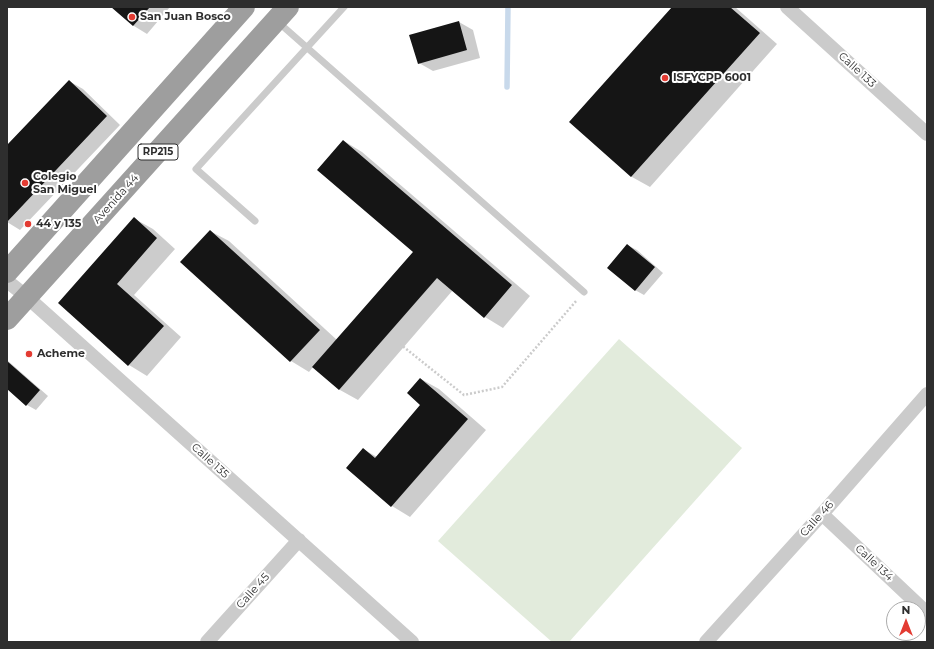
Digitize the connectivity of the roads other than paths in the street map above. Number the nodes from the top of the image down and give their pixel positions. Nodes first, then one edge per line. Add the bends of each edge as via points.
1 (244, 7) edge
2 (344, 7) edge
3 (787, 7) edge
4 (282, 14) edge
5 (306, 47) junction
6 (927, 134) edge
7 (255, 221) dead end
8 (7, 272) edge
9 (7, 281) edge
10 (584, 292) road end
11 (27, 298) junction
12 (7, 319) edge
13 (927, 394) edge
14 (822, 514) junction
15 (299, 540) junction
16 (927, 613) edge
17 (207, 642) edge
18 (412, 642) edge
19 (706, 642) edge

1 - 8 highway, RP215
2 - 5 lane
3 - 6 street, Calle 133
4 - 5 lane
4 - 11 highway, Avenida 44 / RP215
5 - 7 lane via 196,168
5 - 10 lane
9 - 11 street, Calle 135
11 - 12 highway, Avenida 44 / RP215
11 - 15 street, Calle 135
13 - 14 street, Calle 46
14 - 16 street, Calle 134
14 - 19 street, Calle 46
15 - 17 street, Calle 45
15 - 18 street, Calle 135

